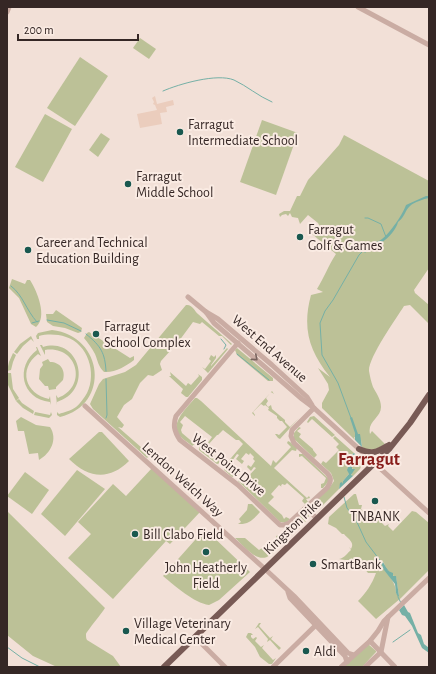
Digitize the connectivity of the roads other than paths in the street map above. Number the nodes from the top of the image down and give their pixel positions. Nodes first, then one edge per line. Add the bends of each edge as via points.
1 (10, 7) edge
2 (358, 7) edge
3 (7, 12) edge
4 (429, 45) edge
5 (188, 297) dead end
6 (206, 312) junction
7 (238, 343) junction
8 (429, 395) edge
9 (85, 406) dead end
10 (314, 408) junction
11 (396, 441) junction
12 (359, 448) junction
13 (375, 463) junction
14 (306, 508) junction
15 (429, 513) edge
16 (317, 519) junction
17 (265, 569) junction
18 (429, 578) edge
19 (388, 616) junction
20 (317, 624) junction
21 (195, 637) junction
22 (370, 641) junction
23 (380, 652) junction
24 (354, 655) junction
25 (347, 662) junction
26 (164, 667) edge
27 (225, 667) edge
28 (273, 667) edge
29 (341, 667) edge
30 (365, 667) edge
31 (395, 667) edge

1 - 3 street
2 - 4 street
5 - 6 street, West End Avenue
6 - 7 street, West End Avenue via 214,323
6 - 10 street, West End Avenue via 218,319 272,365 307,397
7 -> 10 street, West End Avenue
7 - 14 street, West Point Drive via 176,416 175,432 180,440 238,485 280,525 289,523
8 - 11 main road, Kingston Pike
9 - 17 street, Lendon Welch Way
10 - 12 street, West End Avenue
10 - 14 street via 295,426 291,436 294,443 331,478 327,488
11 - 12 main road via 374,453
11 - 13 main road, Kingston Pike
12 - 13 street, West End Avenue
13 - 15 street, West End Avenue
13 - 16 main road, Kingston Pike
14 - 16 street
16 - 17 main road, Kingston Pike
17 - 20 street, Lendon Welch Way
17 - 21 main road, Kingston Pike
18 - 19 street
19 - 22 street
19 - 23 street
20 - 24 street via 348,653
20 - 25 street via 346,656
20 - 28 street
21 - 26 main road, Kingston Pike
21 - 27 street
22 - 23 street
22 - 24 street
23 - 30 street
23 - 31 street
24 - 25 street
25 - 29 street

